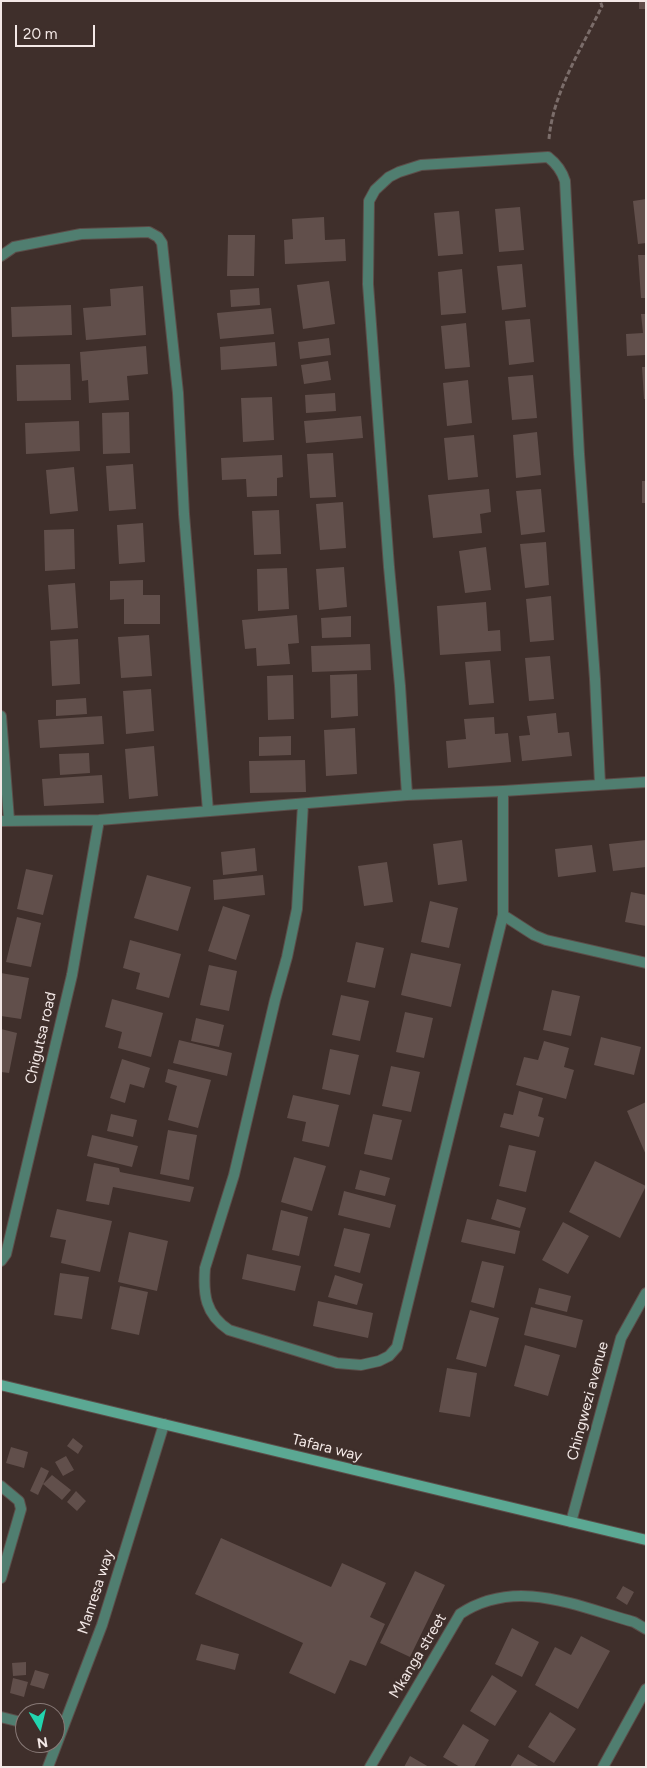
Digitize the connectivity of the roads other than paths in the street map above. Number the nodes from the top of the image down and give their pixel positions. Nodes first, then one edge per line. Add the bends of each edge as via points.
1 (1, 256) edge
2 (1, 716) edge
3 (646, 782) edge
4 (600, 784) junction
5 (504, 791) junction
6 (407, 795) junction
7 (303, 804) junction
8 (208, 810) junction
9 (5, 820) edge
10 (99, 820) junction
11 (503, 915) junction
12 (646, 963) edge
13 (1, 1261) edge
14 (646, 1293) edge
15 (1, 1385) edge
16 (164, 1424) junction
17 (1, 1486) edge
18 (570, 1522) junction
19 (646, 1540) edge
20 (1, 1578) edge
21 (646, 1628) edge
22 (646, 1689) edge
23 (65, 1713) edge
24 (1, 1717) edge
25 (15, 1720) edge
26 (52, 1753) edge
27 (48, 1767) edge
28 (370, 1767) edge
29 (603, 1767) edge

1 - 8 street via 14,247 81,234 149,232 162,243 178,393 184,514
2 - 9 street
3 - 4 street
4 - 5 street
4 - 6 street via 565,181 562,171 548,157 421,165 389,177 369,201 368,284
5 - 6 street
5 - 11 street
6 - 7 street
7 - 8 street
7 - 11 street via 297,909 287,957 234,1175 206,1268 204,1284 212,1314 229,1330 337,1363 361,1365 379,1361 394,1352
8 - 10 street
9 - 10 street
10 - 13 street, Chigutsa road via 72,975 6,1254
11 - 12 street via 546,940
14 - 18 street, Chingwezi avenue via 621,1338
15 - 16 street, Tafara way
16 - 18 street, Tafara way
16 - 23 street, Manresa way via 102,1625
17 - 20 street via 19,1501 21,1509
18 - 19 street, Tafara way
21 - 28 street, Mkanga street via 546,1597 520,1595 492,1599 460,1614
22 - 29 street
24 - 25 street
26 - 27 street, Manresa way

